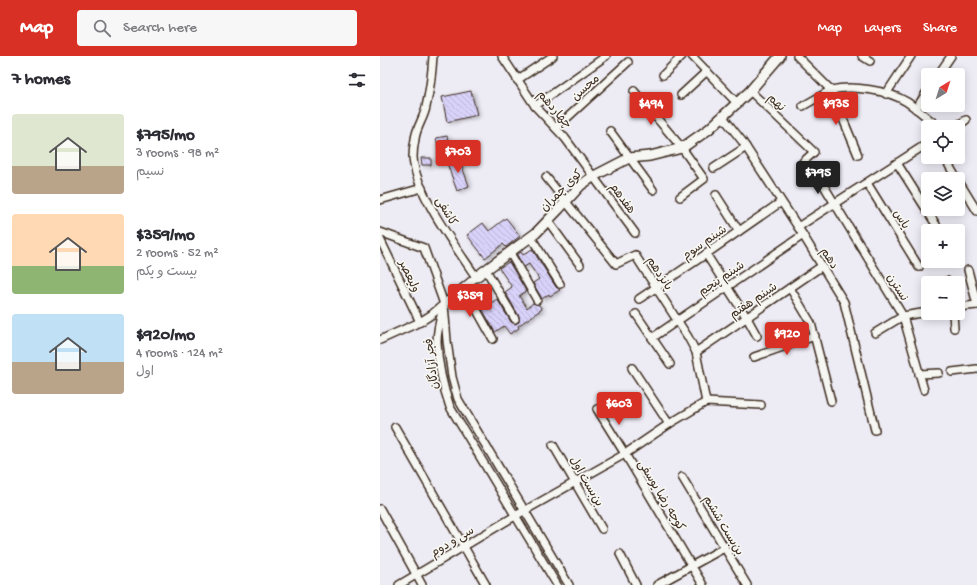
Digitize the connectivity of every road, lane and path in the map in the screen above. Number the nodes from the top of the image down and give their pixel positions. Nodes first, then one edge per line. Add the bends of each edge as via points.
1 (433, 56) edge
2 (502, 56) edge
3 (553, 56) edge
4 (606, 56) edge
5 (682, 56) edge
6 (692, 56) edge
7 (780, 56) edge
8 (797, 56) edge
9 (862, 56) edge
10 (911, 56) edge
11 (951, 56) edge
12 (870, 61) dead end
13 (628, 62) dead end
14 (943, 68) edge
15 (707, 71) junction
16 (663, 75) dead end
17 (518, 80) junction
18 (831, 90) junction
19 (634, 91) dead end
20 (750, 91) junction
21 (886, 94) junction
22 (681, 95) dead end
23 (921, 101) edge
24 (738, 104) junction
25 (536, 106) junction
26 (803, 106) dead end
27 (916, 109) junction
28 (723, 117) junction
29 (929, 120) edge
30 (556, 128) junction
31 (610, 131) dead end
32 (746, 147) junction
33 (682, 148) junction
34 (921, 148) edge
35 (858, 155) dead end
36 (629, 158) junction
37 (803, 162) dead end
38 (897, 164) junction
39 (714, 168) dead end
40 (594, 176) junction
41 (818, 176) dead end
42 (546, 177) dead end
43 (867, 183) junction
44 (422, 188) junction
45 (653, 190) dead end
46 (965, 191) edge
47 (716, 195) dead end
48 (680, 197) dead end
49 (380, 200) edge
50 (567, 201) junction
51 (781, 202) junction
52 (834, 204) junction
53 (977, 211) edge
54 (548, 221) junction
55 (936, 224) edge
56 (798, 227) junction
57 (740, 231) junction
58 (380, 232) edge
59 (635, 233) dead end
60 (803, 235) junction
61 (531, 237) junction
62 (380, 239) edge
63 (510, 253) junction
64 (706, 254) junction
65 (580, 265) dead end
66 (822, 266) junction
67 (919, 267) dead end
68 (486, 270) junction
69 (968, 270) dead end
70 (476, 277) junction
71 (560, 284) dead end
72 (464, 287) junction
73 (727, 287) junction
74 (656, 288) junction
75 (790, 288) junction
76 (638, 299) dead end
77 (537, 300) dead end
78 (444, 304) junction
79 (977, 305) edge
80 (965, 306) edge
81 (921, 313) edge
82 (636, 314) dead end
83 (903, 316) junction
84 (747, 318) junction
85 (515, 319) dead end
86 (953, 320) edge
87 (678, 321) junction
88 (420, 322) junction
89 (954, 328) dead end
90 (875, 332) dead end
91 (757, 336) dead end
92 (815, 336) junction
93 (652, 338) junction
94 (493, 339) dead end
95 (380, 340) edge
96 (437, 341) junction
97 (447, 341) junction
98 (696, 352) junction
99 (754, 357) dead end
100 (670, 364) dead end
101 (632, 368) dead end
102 (977, 369) edge
103 (952, 372) dead end
104 (939, 373) dead end
105 (919, 374) junction
106 (924, 390) dead end
107 (831, 401) dead end
108 (706, 402) junction
109 (761, 404) dead end
110 (597, 409) dead end
111 (668, 424) junction
112 (395, 427) dead end
113 (875, 430) dead end
114 (553, 445) dead end
115 (625, 454) junction
116 (682, 477) dead end
117 (575, 482) junction
118 (380, 509) edge
119 (525, 510) junction
120 (515, 516) junction
121 (602, 529) dead end
122 (464, 547) junction
123 (724, 548) junction
124 (620, 554) dead end
125 (691, 565) junction
126 (416, 575) junction
127 (399, 585) edge
128 (422, 585) edge
129 (486, 585) edge
130 (557, 585) edge
131 (569, 585) edge
132 (636, 585) edge
133 (657, 585) edge
134 (703, 585) edge
135 (747, 585) edge

1 - 44 street, کاشفی via 432,80 426,108 415,136 413,157
2 - 17 street, چهاردهم
3 - 17 street
4 - 25 street
5 - 16 street
6 - 15 street
7 - 20 main road, کوی چمران
8 - 18 street
9 - 12 street
10 - 21 street
11 - 14 street
13 - 30 street, محسن
15 - 22 street
15 - 24 street
17 - 25 street, چهاردهم
18 - 21 street via 857,88
18 - 26 street
18 - 35 street
19 - 33 street
20 - 24 main road, کوی چمران
20 - 37 street, نهم via 814,152
21 - 27 street via 906,101
23 - 27 street
24 - 28 main road, کوی چمران
25 - 30 street, چهاردهم
27 - 29 street
28 - 32 street, دهم
28 - 33 main road, کوی چمران
30 - 40 street, چهاردهم
31 - 36 street
32 - 39 street
32 - 51 street, دهم
33 - 36 main road, کوی چمران
33 - 48 street via 704,179
34 - 38 street
36 - 40 main road, کوی چمران
36 - 45 street
38 - 43 street
38 - 55 street
40 - 50 main road, کوی چمران via 581,185
40 - 59 street, هفدهم
41 - 52 street, نسترن
42 - 50 street, پانزدهم
43 - 52 street
43 - 67 street, یاس
44 - 49 street
44 - 70 street, کاشفی
46 - 53 street
47 - 57 street
50 - 54 main road, کوی چمران
50 - 74 street, پانزدهم via 616,264 635,255
51 - 56 street, دهم
51 - 57 street, شبنم سوم
52 - 56 street
52 - 83 street, نسترن
54 - 61 main road, کوی چمران
54 - 65 street
56 - 60 street, دهم
57 - 64 street, شبنم سوم
58 - 78 street via 424,248
60 - 66 street, دهم
60 - 73 street, شبنم پنجم
61 - 63 main road, کوی چمران
61 - 71 street
62 - 88 street, ولیعصر
63 - 68 main road, کوی چمران
63 - 77 street
64 - 73 street
64 - 74 street, شبنم سوم
66 - 75 street, شبنم هفتم
66 - 113 street, دهم via 844,302
68 - 70 main road, کوی چمران
68 - 85 street
69 - 79 street
70 - 72 street, کوی چمران
72 - 78 street, کوی چمران
72 - 94 street
73 - 84 street
73 - 87 street, شبنم پنجم
74 - 76 street, شبنم سوم
74 - 87 street, پانزدهم
75 - 84 street, شبنم هفتم
75 - 92 street via 811,322
78 - 88 street, کوی چمران
78 - 96 street, فجر آزادگان
78 - 97 street, فجر آزادگان
79 - 80 street
81 - 83 street
82 - 93 street
83 - 90 street
83 - 105 street, نسترن
84 - 91 street
84 - 98 street, شبنم هفتم
86 - 89 street
87 - 93 street, شبنم پنجم
87 - 98 street, پانزدهم
88 - 95 street, کوی چمران
92 - 99 street
92 - 107 street
93 - 100 street
96 - 97 street
96 - 120 street, فجر آزادگان via 441,373 450,407
97 - 119 street, فجر آزادگان via 458,399
98 - 108 street, پانزدهم
101 - 111 street
102 - 103 street
104 - 105 street
105 - 106 street, نسترن
108 - 109 street
108 - 111 street
110 - 115 street
111 - 115 street
112 - 122 street
114 - 117 street, بن‌بست اول
115 - 117 street, کوچه رضا یوسفی
115 - 125 street, کوچه رضا یوسفی
116 - 123 street, بن‌بست ششم
117 - 119 street, کوچه رضا یوسفی
117 - 121 street, بن‌بست اول
118 - 126 street
119 - 120 street, سی و دوم
119 - 131 street, فجر آزادگان
120 - 122 street, سی و دوم
120 - 130 street, فجر آزادگان
122 - 126 street, سی و دوم
122 - 129 street
123 - 125 street
123 - 135 street, بن‌بست ششم
124 - 132 street
125 - 133 street
125 - 134 street, کوچه رضا یوسفی
126 - 127 street, سی و دوم
126 - 128 street

